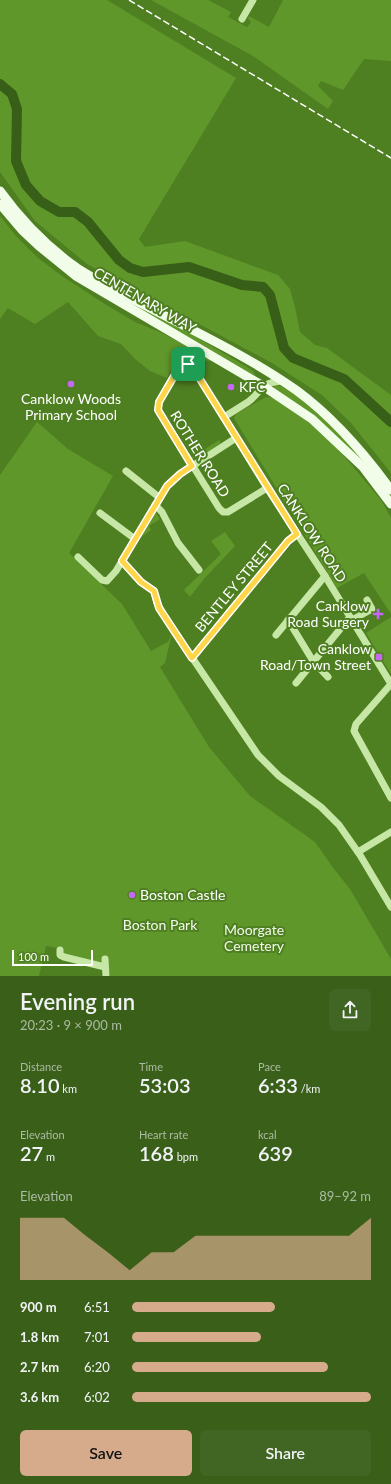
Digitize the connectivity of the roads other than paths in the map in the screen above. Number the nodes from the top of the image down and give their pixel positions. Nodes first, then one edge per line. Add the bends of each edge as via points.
1 (253, 0) edge
2 (242, 19) dead end
3 (0, 191) edge
4 (0, 204) edge
5 (252, 363) junction
6 (281, 381) junction
7 (169, 384) joint
8 (262, 386) junction
9 (224, 417) junction
10 (236, 438) junction
11 (192, 466) junction
12 (126, 471) dead end
13 (267, 488) junction
14 (391, 490) edge
15 (160, 498) junction
16 (391, 504) edge
17 (155, 505) junction
18 (100, 513) dead end
19 (297, 534) junction
20 (135, 539) junction
21 (78, 557) dead end
22 (122, 561) junction
23 (199, 570) dead end
24 (325, 576) junction
25 (367, 600) dead end
26 (351, 619) junction
27 (288, 620) junction
28 (276, 635) dead end
29 (192, 658) junction
30 (313, 661) junction
31 (328, 676) dead end
32 (296, 683) dead end
33 (391, 684) edge
34 (391, 798) edge
35 (391, 832) edge
36 (358, 852) junction
37 (391, 907) edge
38 (60, 950) dead end
39 (106, 976) edge

1 - 2 street
3 - 5 main road via 27,224 54,250 77,267 100,282
4 - 8 main road, CENTENARY WAY via 23,231 76,276
5 - 6 main road
5 - 8 main road via 261,374
6 - 8 street
6 - 14 main road via 330,418
7 - 9 street, CANKLOW ROAD via 180,366 191,366
7 - 11 street, ROTHER ROAD via 159,402 158,410
8 - 9 street via 248,402
8 - 16 main road, CENTENARY WAY via 312,419 363,467
9 - 10 street, CANKLOW ROAD
10 - 11 street
10 - 13 street, CANKLOW ROAD
11 - 13 street, ROTHER ROAD via 223,512 228,512
11 - 15 street via 174,479
12 - 15 street
13 - 19 street, CANKLOW ROAD
15 - 17 street
17 - 20 street
17 - 23 street via 162,512 178,543
18 - 20 street
19 - 24 street, CANKLOW ROAD
19 - 29 street, BENTLEY STREET via 288,541
20 - 22 street
21 - 22 street via 105,582 111,578
22 - 29 street via 141,582 154,591 159,608
24 - 26 street, CANKLOW ROAD
24 - 27 street
25 - 26 street via 372,609
26 - 30 street
26 - 33 street, CANKLOW ROAD
27 - 28 street
27 - 30 street
29 - 36 street via 258,755 279,776 329,814
30 - 31 street
30 - 32 street
33 - 34 street via 356,724 354,731
35 - 36 street
36 - 37 street
38 - 39 street via 60,955 64,957 105,963

